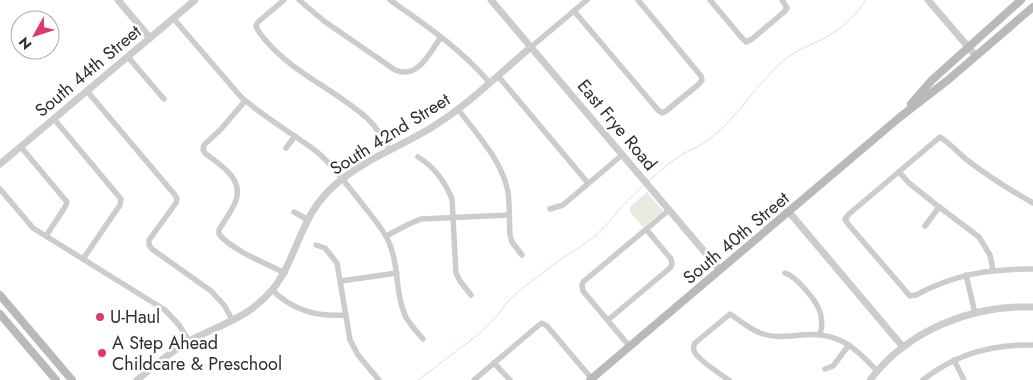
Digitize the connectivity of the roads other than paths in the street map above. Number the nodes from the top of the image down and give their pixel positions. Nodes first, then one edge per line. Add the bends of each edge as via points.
1 (118, 0) edge
2 (195, 0) edge
3 (284, 0) edge
4 (299, 0) edge
5 (390, 0) edge
6 (491, 0) edge
7 (587, 0) edge
8 (638, 0) edge
9 (710, 0) edge
10 (782, 0) edge
11 (928, 0) edge
12 (1021, 0) edge
13 (1033, 7) edge
14 (574, 11) junction
15 (174, 18) junction
16 (441, 37) junction
17 (150, 38) junction
18 (532, 47) junction
19 (968, 47) junction
20 (976, 56) junction
21 (128, 57) junction
22 (498, 76) junction
23 (490, 83) junction
24 (87, 91) junction
25 (164, 99) dead end
26 (246, 101) junction
27 (458, 109) junction
28 (900, 117) junction
29 (54, 119) junction
30 (295, 136) junction
31 (21, 147) junction
32 (286, 148) dead end
33 (390, 151) junction
34 (622, 155) junction
35 (418, 157) dead end
36 (0, 164) edge
37 (899, 172) junction
38 (342, 179) junction
39 (588, 184) junction
40 (0, 189) edge
41 (1033, 203) edge
42 (939, 208) junction
43 (550, 209) dead end
44 (669, 210) junction
45 (294, 212) dead end
46 (789, 212) junction
47 (509, 215) junction
48 (453, 217) junction
49 (308, 220) junction
50 (925, 226) dead end
51 (646, 229) junction
52 (46, 236) junction
53 (386, 236) junction
54 (316, 245) dead end
55 (522, 255) dead end
56 (83, 259) junction
57 (1033, 269) edge
58 (720, 270) junction
59 (992, 270) junction
60 (285, 273) junction
61 (397, 273) junction
62 (785, 273) dead end
63 (966, 275) junction
64 (341, 281) junction
65 (272, 290) junction
66 (471, 294) dead end
67 (0, 295) edge
68 (1033, 307) edge
69 (976, 313) junction
70 (0, 314) edge
71 (316, 314) junction
72 (346, 315) junction
73 (20, 319) junction
74 (608, 320) junction
75 (233, 321) junction
76 (316, 322) dead end
77 (8, 324) junction
78 (820, 334) junction
79 (423, 340) dead end
80 (189, 341) junction
81 (849, 345) junction
82 (1033, 345) edge
83 (630, 347) junction
84 (903, 347) junction
85 (954, 360) junction
86 (494, 363) junction
87 (825, 369) dead end
88 (877, 371) junction
89 (591, 379) edge
90 (56, 380) edge
91 (72, 380) edge
92 (137, 380) edge
93 (379, 380) edge
94 (474, 380) edge
95 (510, 380) edge
96 (729, 380) edge
97 (870, 380) edge
98 (923, 380) edge
99 (964, 380) edge

1 - 17 street
2 - 15 street, South 44th Street
3 - 33 street via 258,22 257,30 287,62 370,121
4 - 16 street via 324,21 401,72 418,68
5 - 16 street
6 - 18 street, East Frye Road
7 - 14 street, South 42nd Street
8 - 14 street via 702,80 662,113
9 - 10 street via 746,42 784,12 786,8
11 - 19 street
12 - 19 main road, South 40th Street
13 - 20 main road, South 40th Street
14 - 18 street, South 42nd Street
15 - 17 street, South 44th Street
15 - 26 street
16 - 23 street via 470,60
17 - 21 street, South 44th Street
18 - 22 street, South 42nd Street
18 - 34 street, East Frye Road
19 - 20 street
19 - 28 main road, South 40th Street via 932,80
20 - 28 main road, South 40th Street
21 - 24 street, South 44th Street
21 - 25 street
22 - 23 street, South 42nd Street
22 - 39 street
23 - 27 street, South 42nd Street
24 - 29 street, South 44th Street
24 - 75 street via 175,195 176,204 149,240 149,245 211,291
26 - 30 street
26 - 60 street via 204,145 206,154 232,176 238,189 235,205 219,234 236,248
27 - 33 street, South 42nd Street
27 - 47 street via 497,162 508,192
28 - 46 main road, South 40th Street
29 - 31 street, South 44th Street
29 - 56 street via 122,199
30 - 32 street
30 - 38 street via 325,159
31 - 36 street, South 44th Street
31 - 52 street via 67,202
33 - 38 street, South 42nd Street
34 - 39 street
34 - 44 street, East Frye Road
35 - 48 street via 426,162 448,191
37 - 41 street via 940,137 986,174
37 - 42 street
37 - 63 street via 845,219 910,296
38 - 49 street, South 42nd Street via 325,195
38 - 53 street
39 - 43 street via 563,205
40 - 52 street via 33,228
42 - 50 street
42 - 59 street via 979,237 990,255
44 - 51 street
44 - 58 street, East Frye Road
45 - 49 street
46 - 58 main road, South 40th Street
46 - 84 street
47 - 48 street
47 - 55 street via 510,236
48 - 53 street via 420,219
48 - 66 street via 456,273
49 - 60 street, South 42nd Street
51 - 74 street via 672,264
51 - 74 street via 583,282 583,291
52 - 56 street
53 - 61 street
54 - 64 street via 334,257
56 - 80 street via 165,310
57 - 59 street
58 - 83 main road, South 40th Street
59 - 63 street
60 - 65 street, South 42nd Street
61 - 64 street
61 - 79 street via 405,315
62 - 78 street via 794,277 818,305
63 - 69 street
64 - 72 street
65 - 71 street via 302,310
65 - 75 street, South 42nd Street via 256,306
67 - 73 main road
68 - 69 street
69 - 84 street via 928,330
70 - 77 main road
71 - 72 street
71 - 76 street
72 - 93 street via 352,345
73 - 77 main road
73 - 91 main road
74 - 83 street
75 - 80 street, South 42nd Street
77 - 90 main road
78 - 81 street
78 - 96 street via 773,336 755,331 730,314 693,347 704,362
80 - 92 street, South 42nd Street
81 - 87 street via 833,366
81 - 88 street
82 - 85 street via 993,347
83 - 89 main road, South 40th Street
84 - 88 street
85 - 98 street
85 - 99 street
86 - 89 street via 542,323
86 - 94 street
86 - 95 street
88 - 97 street

